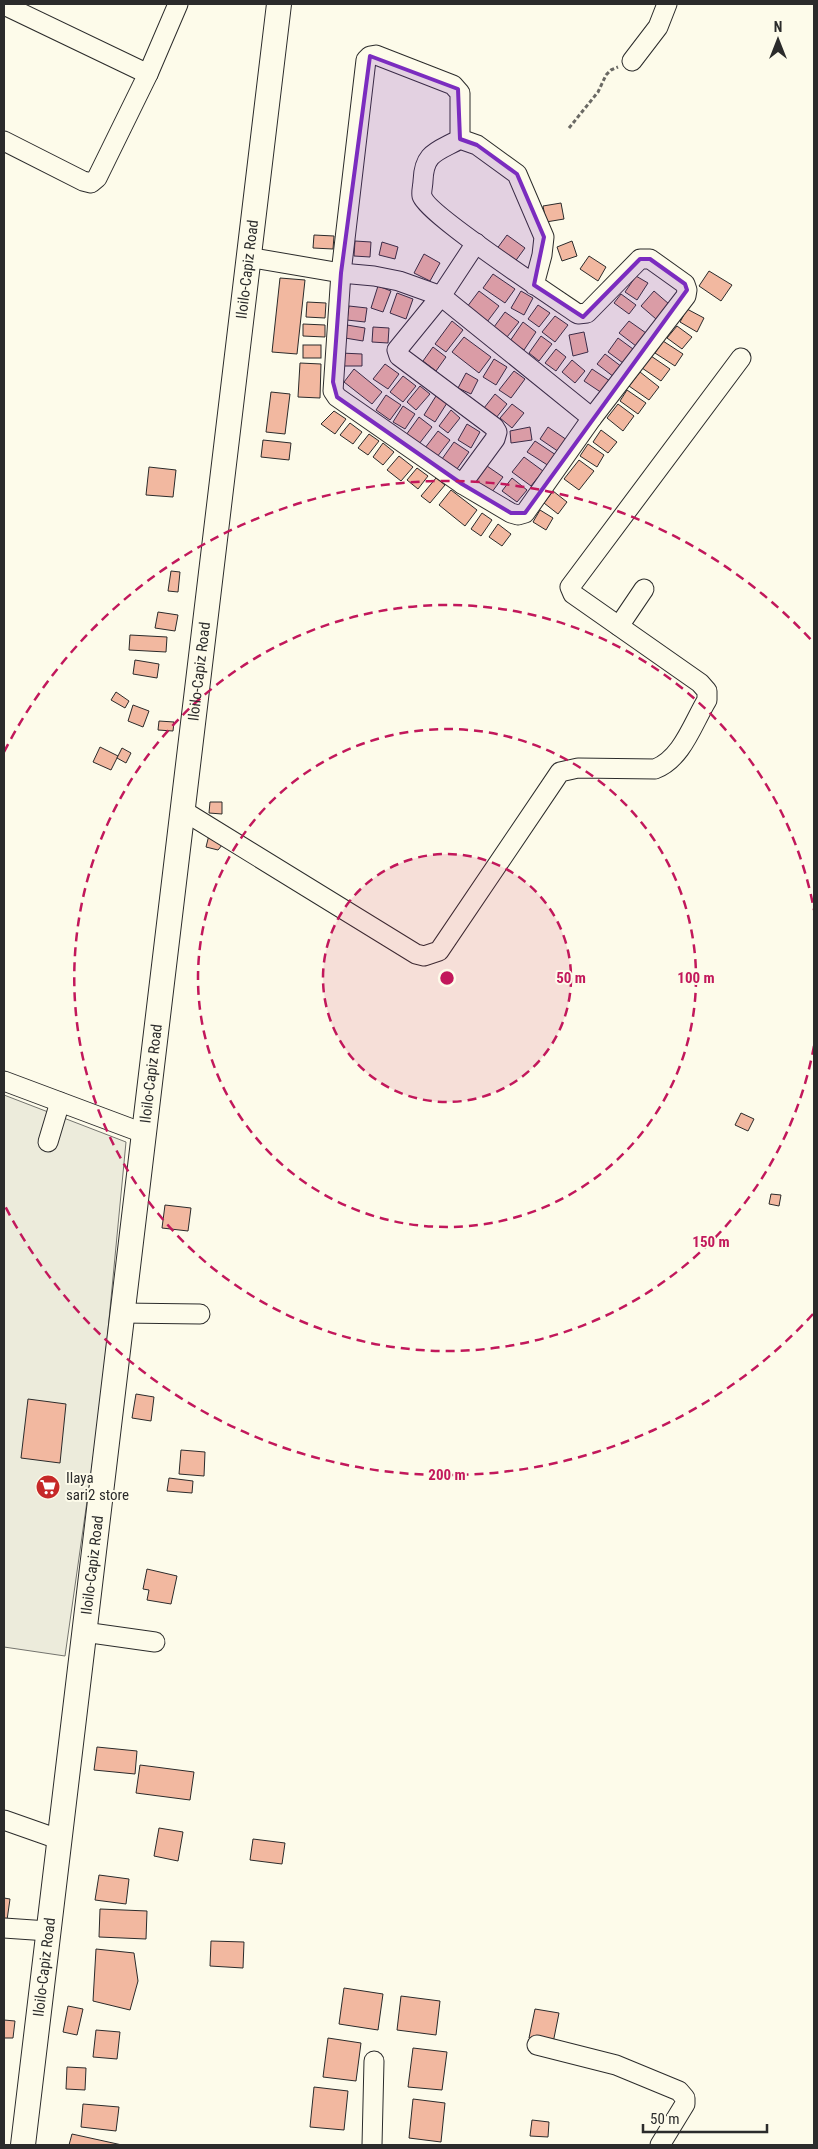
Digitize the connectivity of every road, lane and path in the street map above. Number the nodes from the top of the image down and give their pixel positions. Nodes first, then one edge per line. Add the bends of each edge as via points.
1 (178, 4) edge
2 (279, 4) edge
3 (667, 4) edge
4 (4, 5) edge
5 (632, 61) joint
6 (148, 74) junction
7 (569, 128) dead end
8 (460, 138) junction
9 (4, 141) edge
10 (476, 243) junction
11 (247, 257) junction
12 (341, 273) junction
13 (534, 285) junction
14 (441, 296) junction
15 (740, 358) dead end
16 (592, 418) junction
17 (462, 484) junction
18 (644, 588) dead end
19 (619, 626) junction
20 (182, 810) junction
21 (4, 1081) edge
22 (60, 1102) junction
23 (143, 1132) junction
24 (48, 1142) dead end
25 (122, 1313) junction
26 (200, 1314) dead end
27 (84, 1632) junction
28 (155, 1642) dead end
29 (4, 1820) edge
30 (58, 1839) junction
31 (4, 1928) edge
32 (48, 1931) junction
33 (537, 2044) dead end
34 (374, 2061) dead end
35 (23, 2145) edge
36 (372, 2145) edge
37 (660, 2145) edge

1 - 6 street
2 - 11 main road, Iloilo-Capiz Road
3 - 5 street via 658,27
4 - 6 street
5 - 7 path via 611,70
6 - 9 street via 97,178 91,182 83,181
8 - 10 street via 428,157 422,196 429,206
8 - 12 street via 458,89 376,55 366,60
8 - 13 street via 477,145 518,174 544,237
10 - 13 street
10 - 14 street
11 - 12 street
11 - 20 main road, Iloilo-Capiz Road
12 - 14 street via 399,281
12 - 17 street via 333,382 337,398
13 - 16 street via 583,315 640,259 650,259 685,284 686,296
14 - 16 street
14 - 17 street via 397,350 399,356 497,432
15 - 19 street via 570,587 573,594
16 - 17 street via 525,513 511,514
18 - 19 street
19 - 20 street via 700,683 707,691 707,700 666,765 655,769 578,768 560,772 439,950 430,955 416,954
20 - 23 main road, Iloilo-Capiz Road
21 - 22 street
22 - 23 street
22 - 24 street
23 - 25 main road, Iloilo-Capiz Road
25 - 26 street
25 - 27 main road, Iloilo-Capiz Road
27 - 28 street
27 - 30 main road, Iloilo-Capiz Road
29 - 30 street
30 - 32 main road, Iloilo-Capiz Road
31 - 32 street
32 - 35 main road, Iloilo-Capiz Road
33 - 37 street via 616,2065 679,2091 685,2098 685,2104
34 - 36 street

